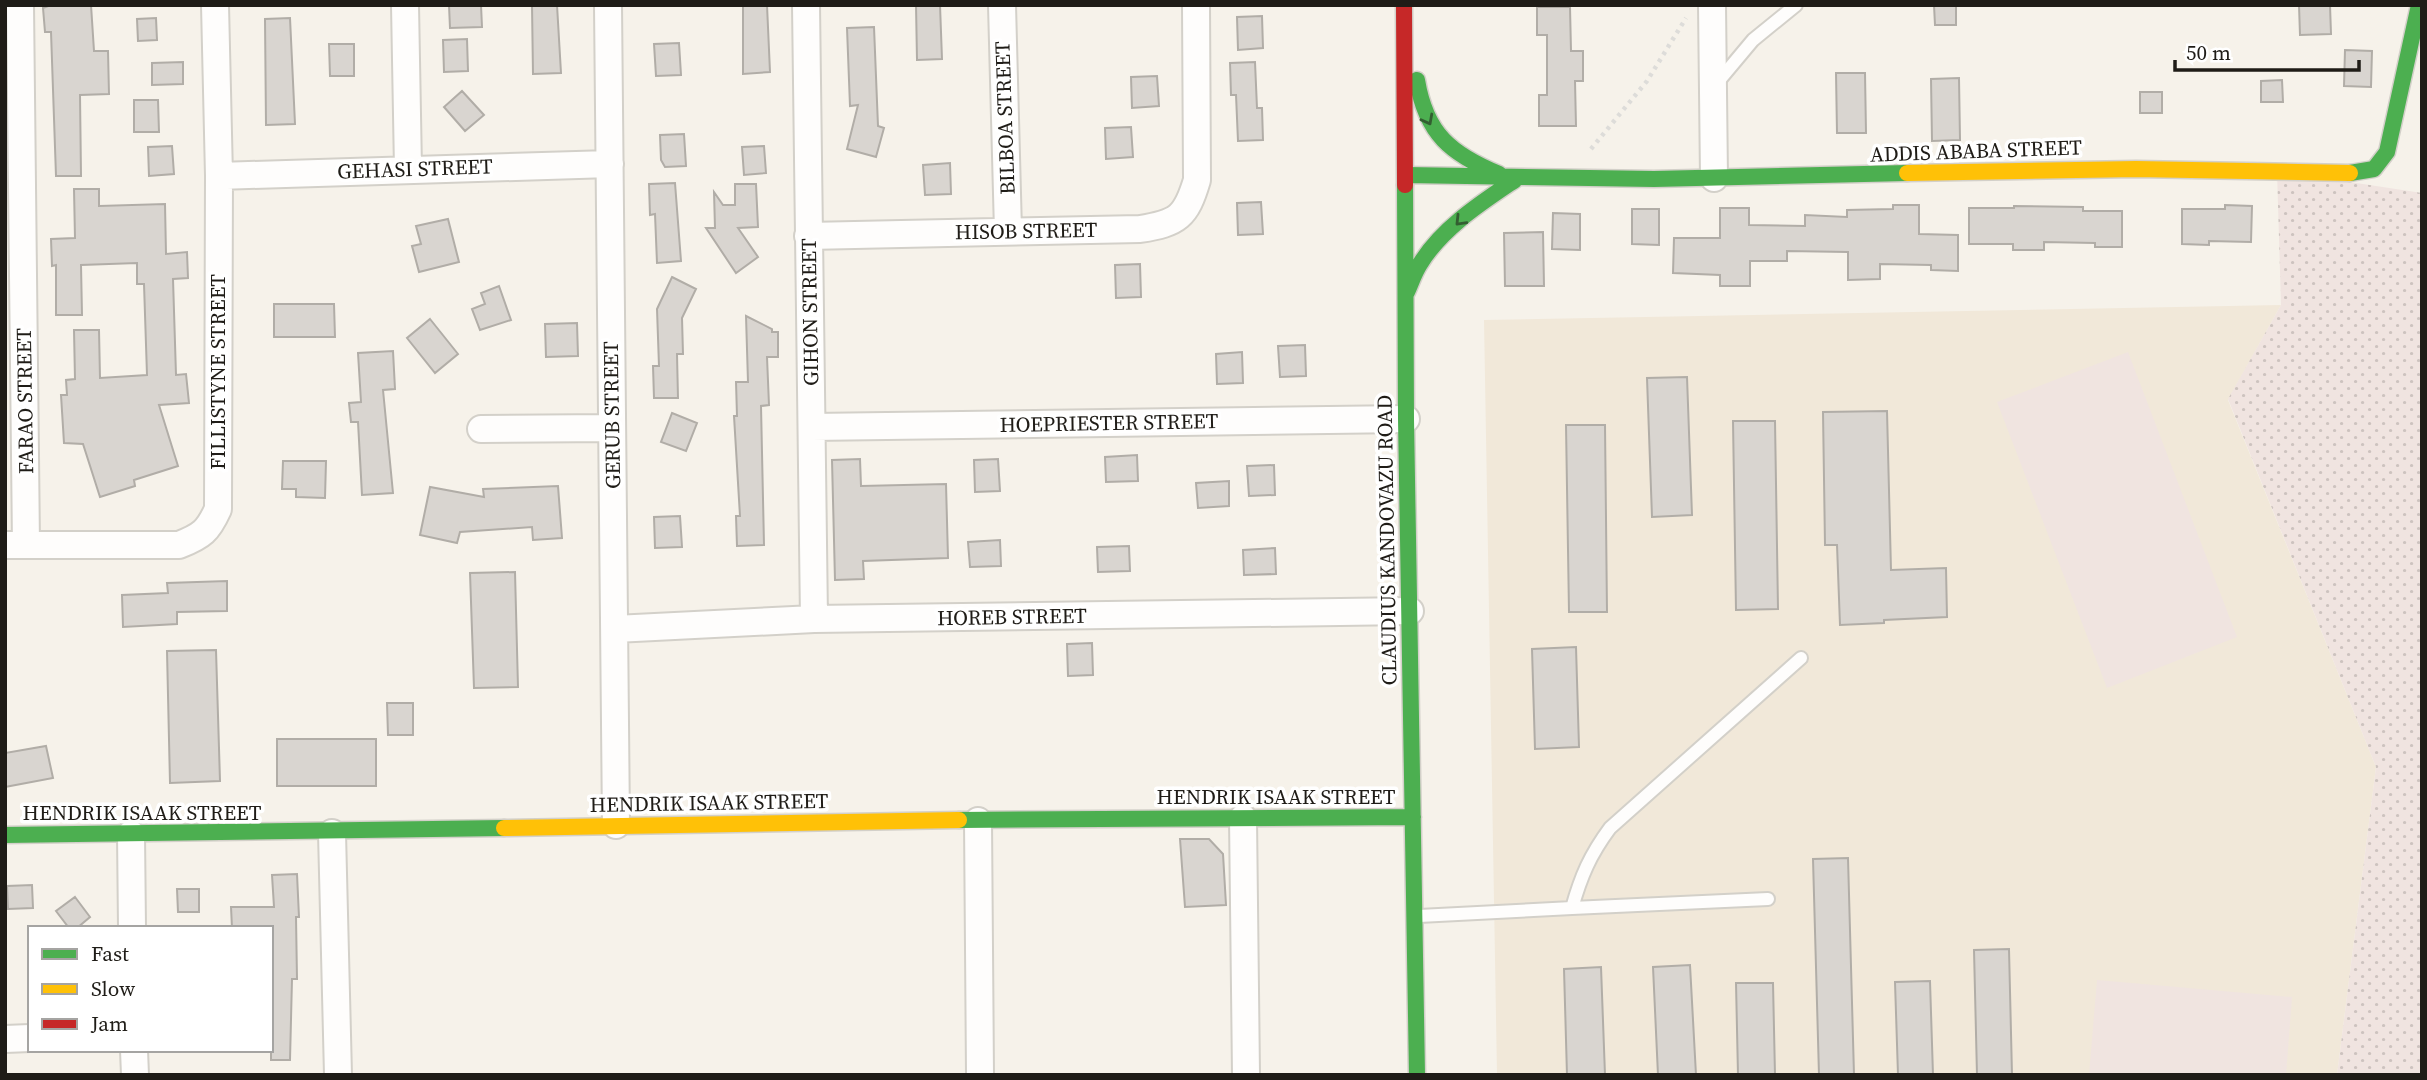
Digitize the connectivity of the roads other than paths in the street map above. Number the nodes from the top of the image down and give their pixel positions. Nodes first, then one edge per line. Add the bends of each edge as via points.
1 (20, 5) edge
2 (215, 5) edge
3 (405, 5) edge
4 (608, 5) edge
5 (806, 5) edge
6 (1002, 5) edge
7 (1196, 5) edge
8 (1405, 5) edge
9 (1410, 5) edge
10 (1712, 5) edge
11 (1796, 5) edge
12 (2419, 5) edge
13 (1713, 88) junction
14 (610, 164) junction
15 (408, 169) junction
16 (1406, 175) junction
17 (219, 176) junction
18 (1714, 178) junction
19 (1515, 180) junction
20 (1008, 231) junction
21 (808, 236) junction
22 (1405, 296) junction
23 (1406, 419) junction
24 (812, 427) junction
25 (611, 428) junction
26 (481, 429) dead end
27 (16, 545) edge
28 (1410, 611) junction
29 (814, 619) junction
30 (615, 629) junction
31 (1801, 658) dead end
32 (1244, 817) junction
33 (1413, 817) junction
34 (978, 821) junction
35 (616, 825) junction
36 (332, 833) junction
37 (131, 834) junction
38 (5, 835) edge
39 (1768, 899) dead end
40 (1572, 908) junction
41 (1415, 916) junction
42 (132, 926) edge
43 (28, 1038) edge
44 (5, 1039) edge
45 (134, 1052) edge
46 (135, 1075) edge
47 (338, 1075) edge
48 (980, 1075) edge
49 (1246, 1075) edge
50 (1417, 1075) edge

1 - 27 street, FARAO STREET
2 - 17 street, FILLISTYNE STREET
3 - 15 street
4 - 14 street, GERUB STREET
5 - 21 street, GIHON STREET
6 - 20 street, BILBOA STREET
7 - 20 street, HISOB STREET via 1197,180 1182,216 1163,226 1140,229
8 - 16 street, CLAUDIUS KANDOVAZU ROAD
9 -> 19 street via 1418,97 1425,117 1452,151
10 - 13 street
11 - 13 lane via 1752,40
12 - 18 street, ADDIS ABABA STREET via 2387,152 2381,166 2370,172 2069,169
13 - 18 street
14 - 15 street, GEHASI STREET
14 - 25 street, GERUB STREET
15 - 17 street, GEHASI STREET
16 - 19 street, ADDIS ABABA STREET
16 - 22 street, CLAUDIUS KANDOVAZU ROAD
17 - 27 street, FILLISTYNE STREET via 218,509 211,526 179,545
18 - 19 street, ADDIS ABABA STREET
19 -> 22 street via 1468,213 1429,253
20 - 21 street, HISOB STREET
21 - 24 street, GIHON STREET
22 - 23 street, CLAUDIUS KANDOVAZU ROAD
23 - 24 street, HOEPRIESTER STREET
23 - 28 street, CLAUDIUS KANDOVAZU ROAD
24 - 29 street, GIHON STREET
25 - 26 street
25 - 30 street, GERUB STREET
28 - 29 street, HOREB STREET
28 - 33 street, CLAUDIUS KANDOVAZU ROAD
29 - 30 street, HOREB STREET
30 - 35 street, GERUB STREET
31 - 40 lane via 1610,828 1581,874
32 - 33 street, HENDRIK ISAAK STREET
32 - 34 street, HENDRIK ISAAK STREET
32 - 49 street
33 - 41 street, CLAUDIUS KANDOVAZU ROAD
34 - 35 street, HENDRIK ISAAK STREET
34 - 48 street
35 - 36 street, HENDRIK ISAAK STREET
36 - 37 street, HENDRIK ISAAK STREET
36 - 47 street
37 - 38 street, HENDRIK ISAAK STREET
37 - 42 street
39 - 40 lane
40 - 41 lane
41 - 50 street, CLAUDIUS KANDOVAZU ROAD
43 - 44 street
45 - 46 street

